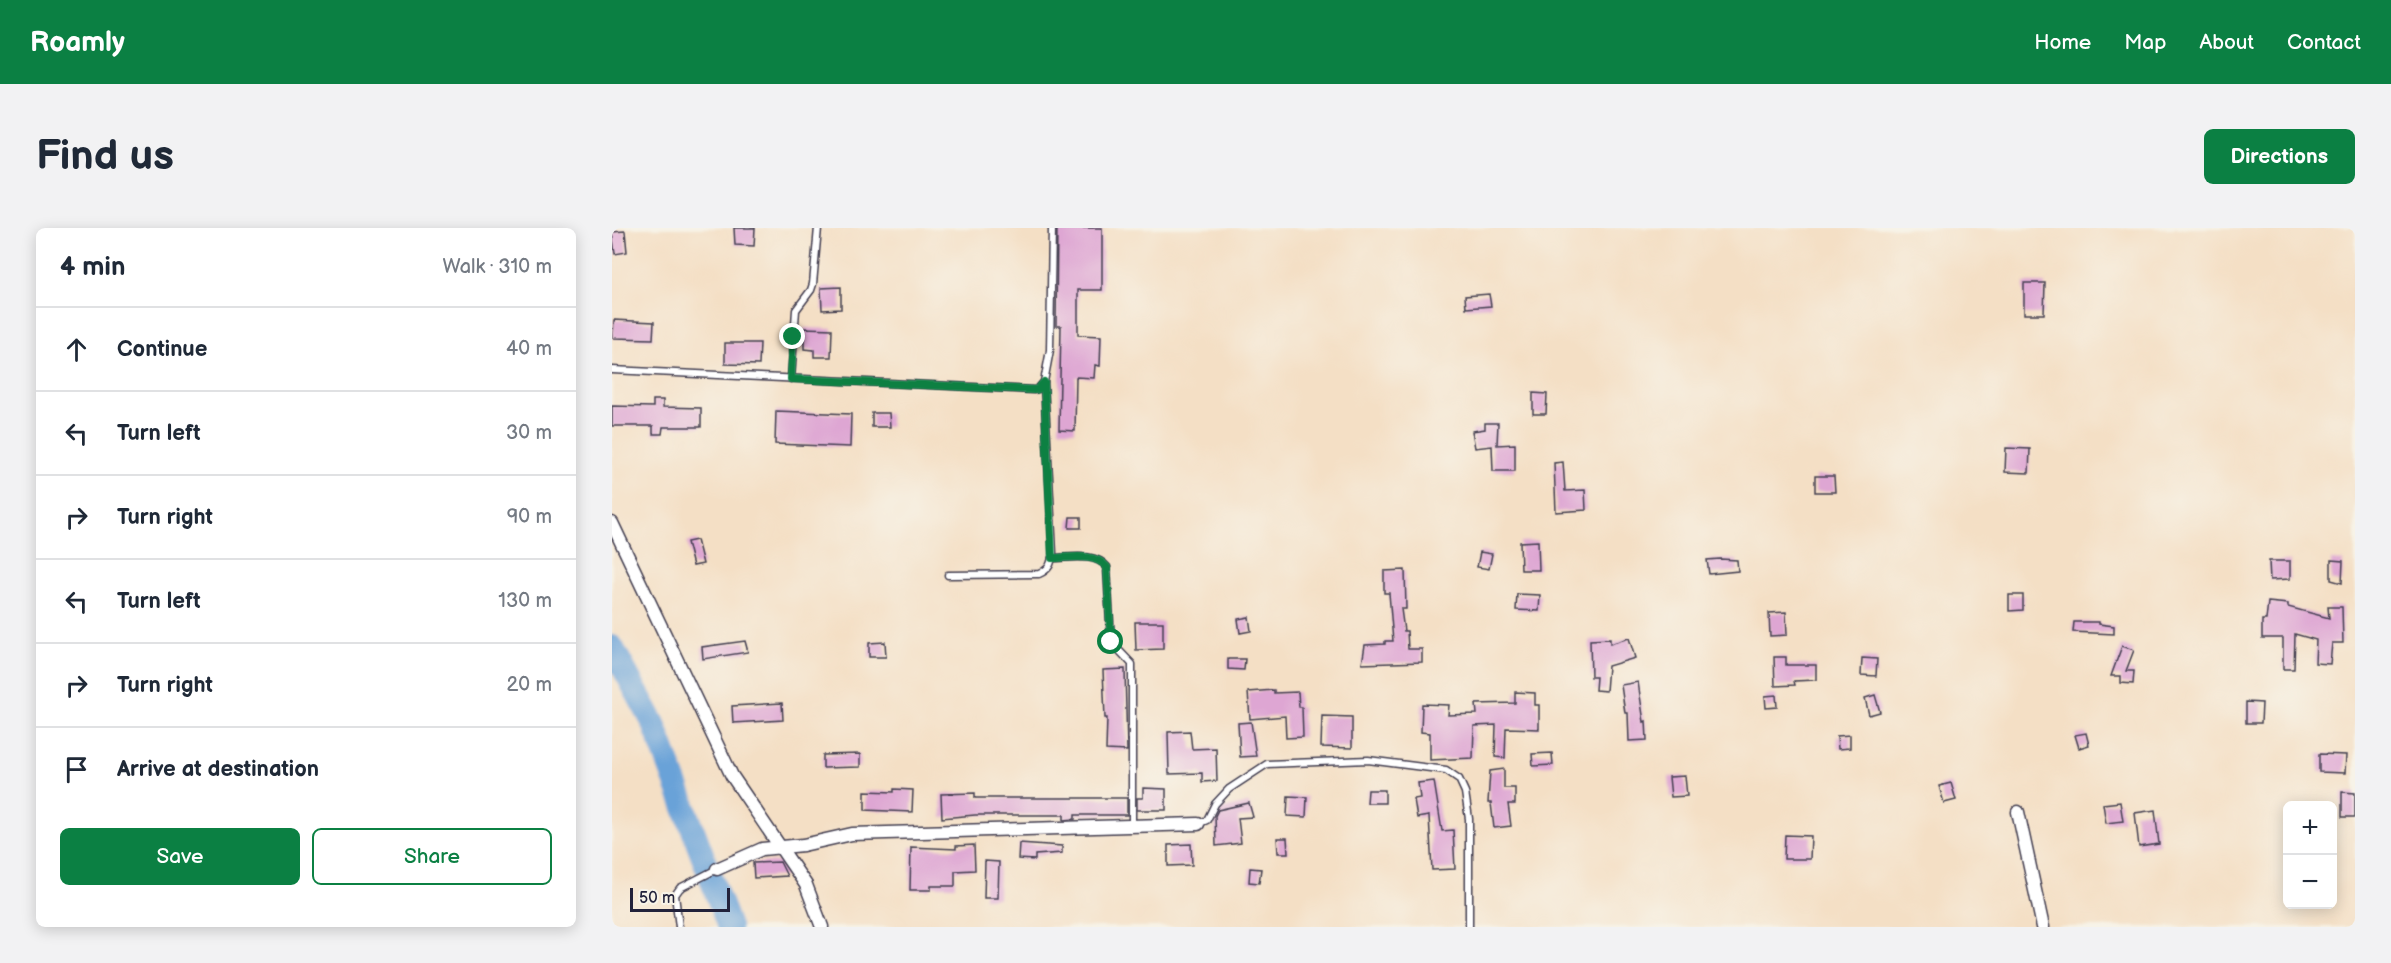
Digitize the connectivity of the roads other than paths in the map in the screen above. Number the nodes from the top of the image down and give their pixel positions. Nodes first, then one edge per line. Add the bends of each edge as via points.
1 (818, 228) edge
2 (1052, 228) edge
3 (612, 370) edge
4 (791, 379) junction
5 (1044, 382) junction
6 (612, 523) edge
7 (1052, 558) junction
8 (948, 575) dead end
9 (2018, 812) dead end
10 (1198, 824) joint
11 (1132, 825) junction
12 (782, 847) junction
13 (717, 869) joint
14 (679, 927) edge
15 (822, 927) edge
16 (1469, 927) edge
17 (2043, 927) edge

1 - 4 lane via 813,284 796,310
2 - 5 lane via 1050,350
3 - 4 lane
4 - 5 lane via 1034,390
5 - 7 lane
6 - 12 street via 732,776
7 - 8 lane via 1047,570 1039,574
7 - 11 lane via 1091,558 1107,567 1111,642 1132,664
9 - 17 street
10 - 11 street
10 - 16 lane via 1207,820 1229,789 1268,765 1368,760 1446,771 1459,779 1465,792
11 - 12 street via 852,834
12 - 13 street via 762,849
12 - 15 street via 806,885
13 - 14 lane via 680,888 675,895

